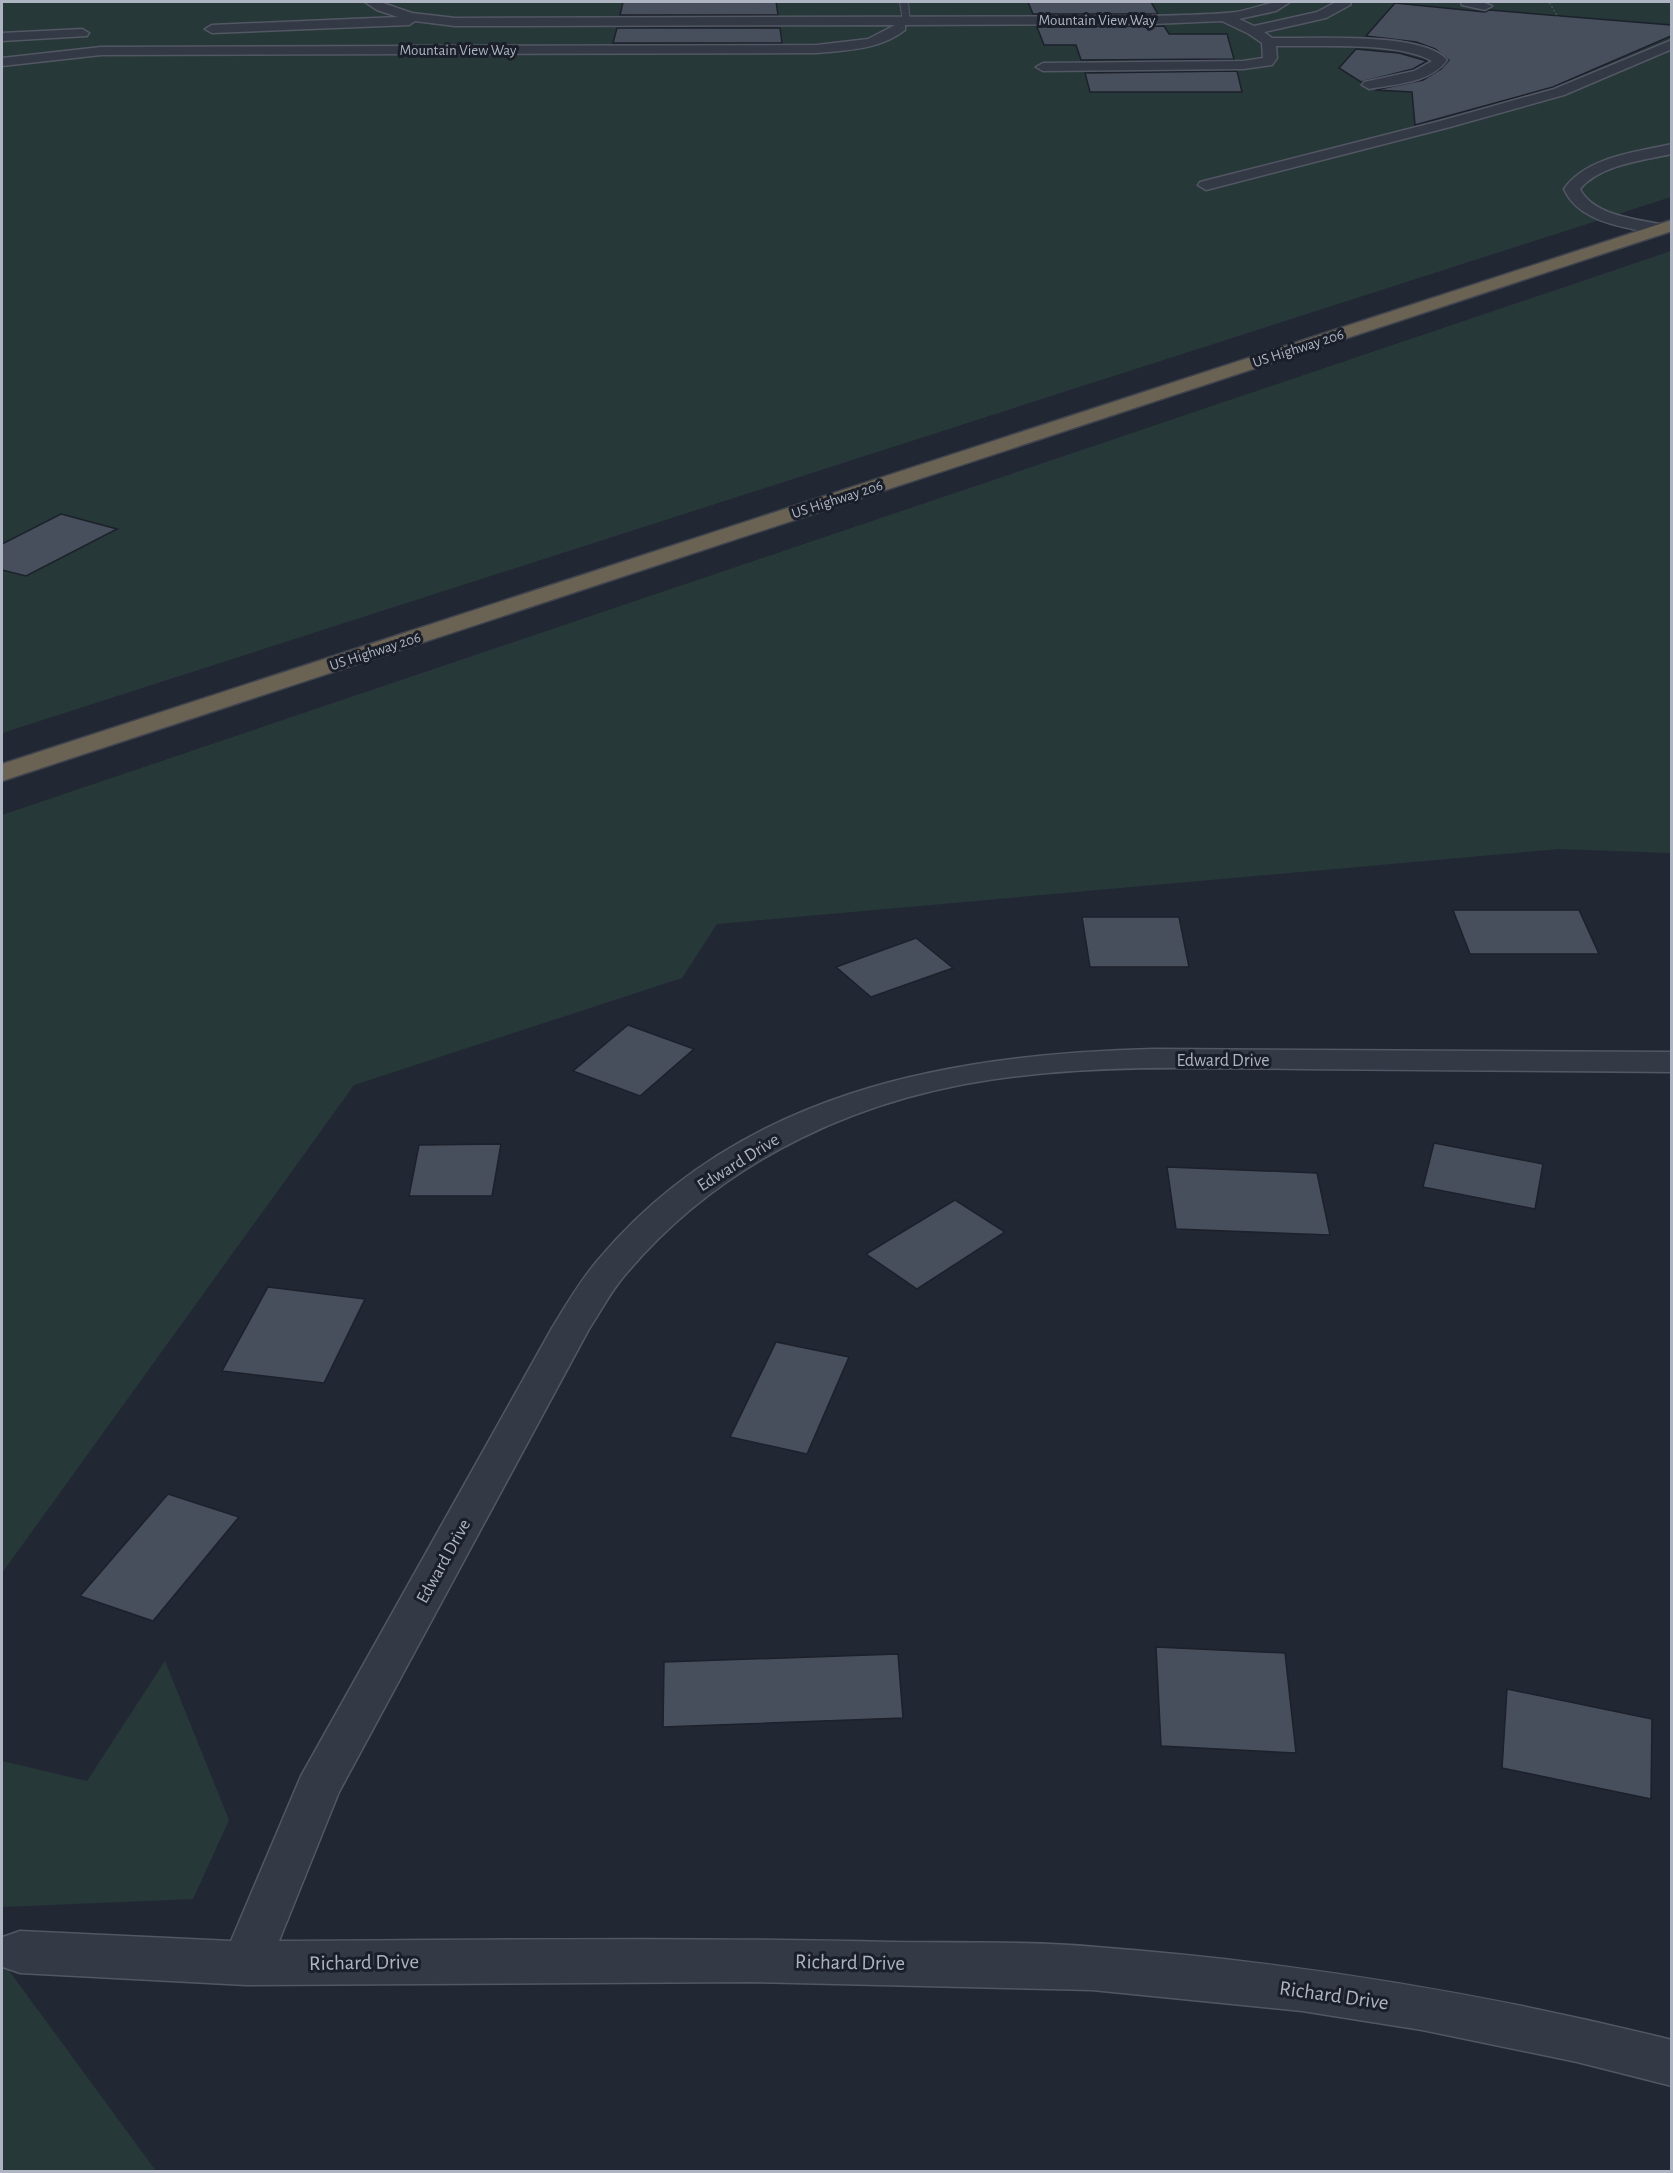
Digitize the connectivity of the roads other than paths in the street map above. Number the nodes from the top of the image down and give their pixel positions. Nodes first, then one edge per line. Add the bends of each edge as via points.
1 (371, 2) edge
2 (904, 2) edge
3 (1284, 2) edge
4 (1345, 2) edge
5 (1467, 2) edge
6 (1485, 6) dead end
7 (1222, 16) junction
8 (423, 20) junction
9 (907, 21) junction
10 (196, 29) dead end
11 (1252, 30) junction
12 (95, 33) dead end
13 (2, 37) edge
14 (1671, 44) edge
15 (1265, 46) junction
16 (2, 62) edge
17 (1043, 67) dead end
18 (1369, 85) dead end
19 (1671, 149) edge
20 (1206, 185) dead end
21 (1664, 227) edge
22 (2, 773) edge
23 (1671, 1062) edge
24 (20, 1952) dead end
25 (246, 1963) junction
26 (1671, 2063) edge

1 - 8 street, Mountain View Way
2 - 9 lane
3 - 7 street, Mountain View Way via 1254,12
4 - 11 street via 1321,15
5 - 6 street
7 - 9 street, Mountain View Way
7 - 11 street
8 - 9 street, Mountain View Way via 600,17
8 - 10 street, Mountain View Way
9 - 16 street, Mountain View Way via 886,39 817,49 101,51
11 - 15 street
12 - 13 street
14 - 20 street via 1559,92
15 - 17 street via 1270,58 1267,62 1243,65
15 - 18 street via 1389,44 1431,53 1440,60 1438,66 1426,72
19 - 21 street via 1607,167 1578,180 1572,189 1575,198 1603,214
21 - 22 highway, US Highway 206
23 - 25 street, Edward Drive via 1143,1060 1017,1066 934,1080 878,1096 761,1143 723,1167 677,1202 611,1268 571,1328 317,1789
24 - 25 street, Richard Drive
25 - 26 street, Richard Drive via 751,1960 1092,1968 1302,1989 1422,2008 1577,2038

